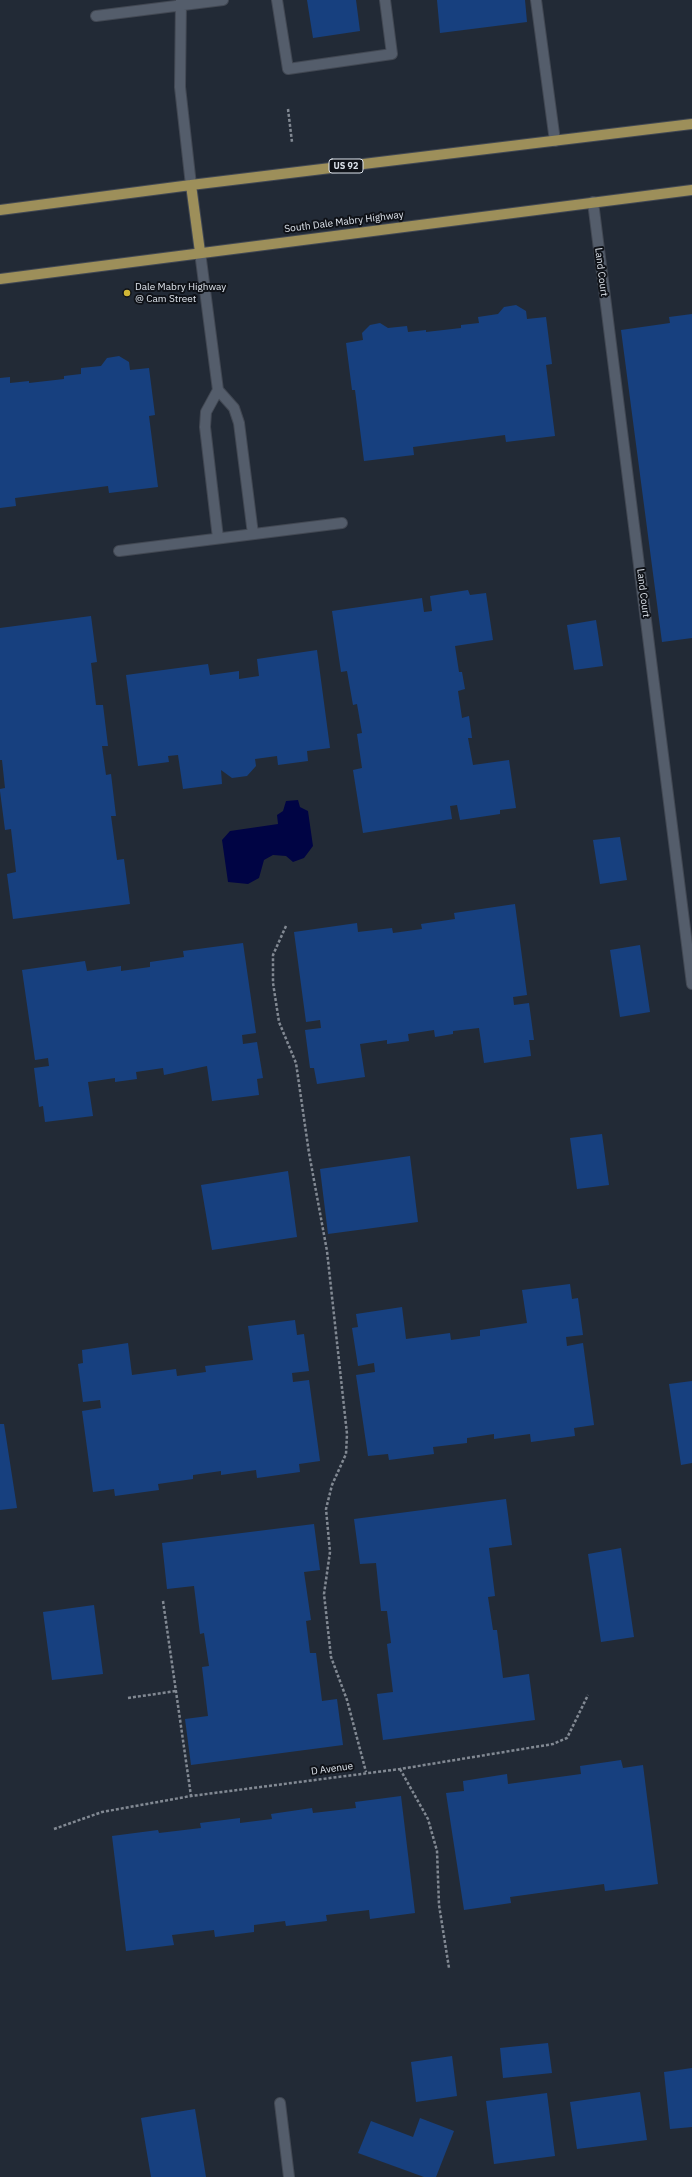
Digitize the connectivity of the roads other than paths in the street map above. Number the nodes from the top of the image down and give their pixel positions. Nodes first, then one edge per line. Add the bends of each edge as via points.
1 (223, 0) edge
2 (277, 0) edge
3 (385, 0) edge
4 (536, 0) edge
5 (181, 3) edge
6 (96, 16) dead end
7 (692, 124) edge
8 (554, 141) junction
9 (191, 185) junction
10 (692, 190) edge
11 (593, 202) junction
12 (0, 210) edge
13 (200, 252) junction
14 (0, 278) edge
15 (218, 390) junction
16 (342, 523) dead end
17 (253, 534) junction
18 (218, 538) junction
19 (119, 551) dead end
20 (692, 984) edge
21 (280, 2103) dead end
22 (289, 2177) edge

1 - 5 street
2 - 3 street via 288,69 392,54
4 - 8 street
5 - 6 street
5 - 9 street via 180,87
7 - 8 main road, US 92
8 - 9 main road, US 92
9 - 12 main road, US 92
9 - 13 main road
10 - 11 main road, South Dale Mabry Highway
11 - 13 main road, South Dale Mabry Highway
11 - 20 street, Land Court
13 - 14 main road, South Dale Mabry Highway
13 - 15 street
15 - 17 street via 234,408 239,423
15 - 18 street via 206,412
16 - 17 street
17 - 18 street
18 - 19 street
21 - 22 street

